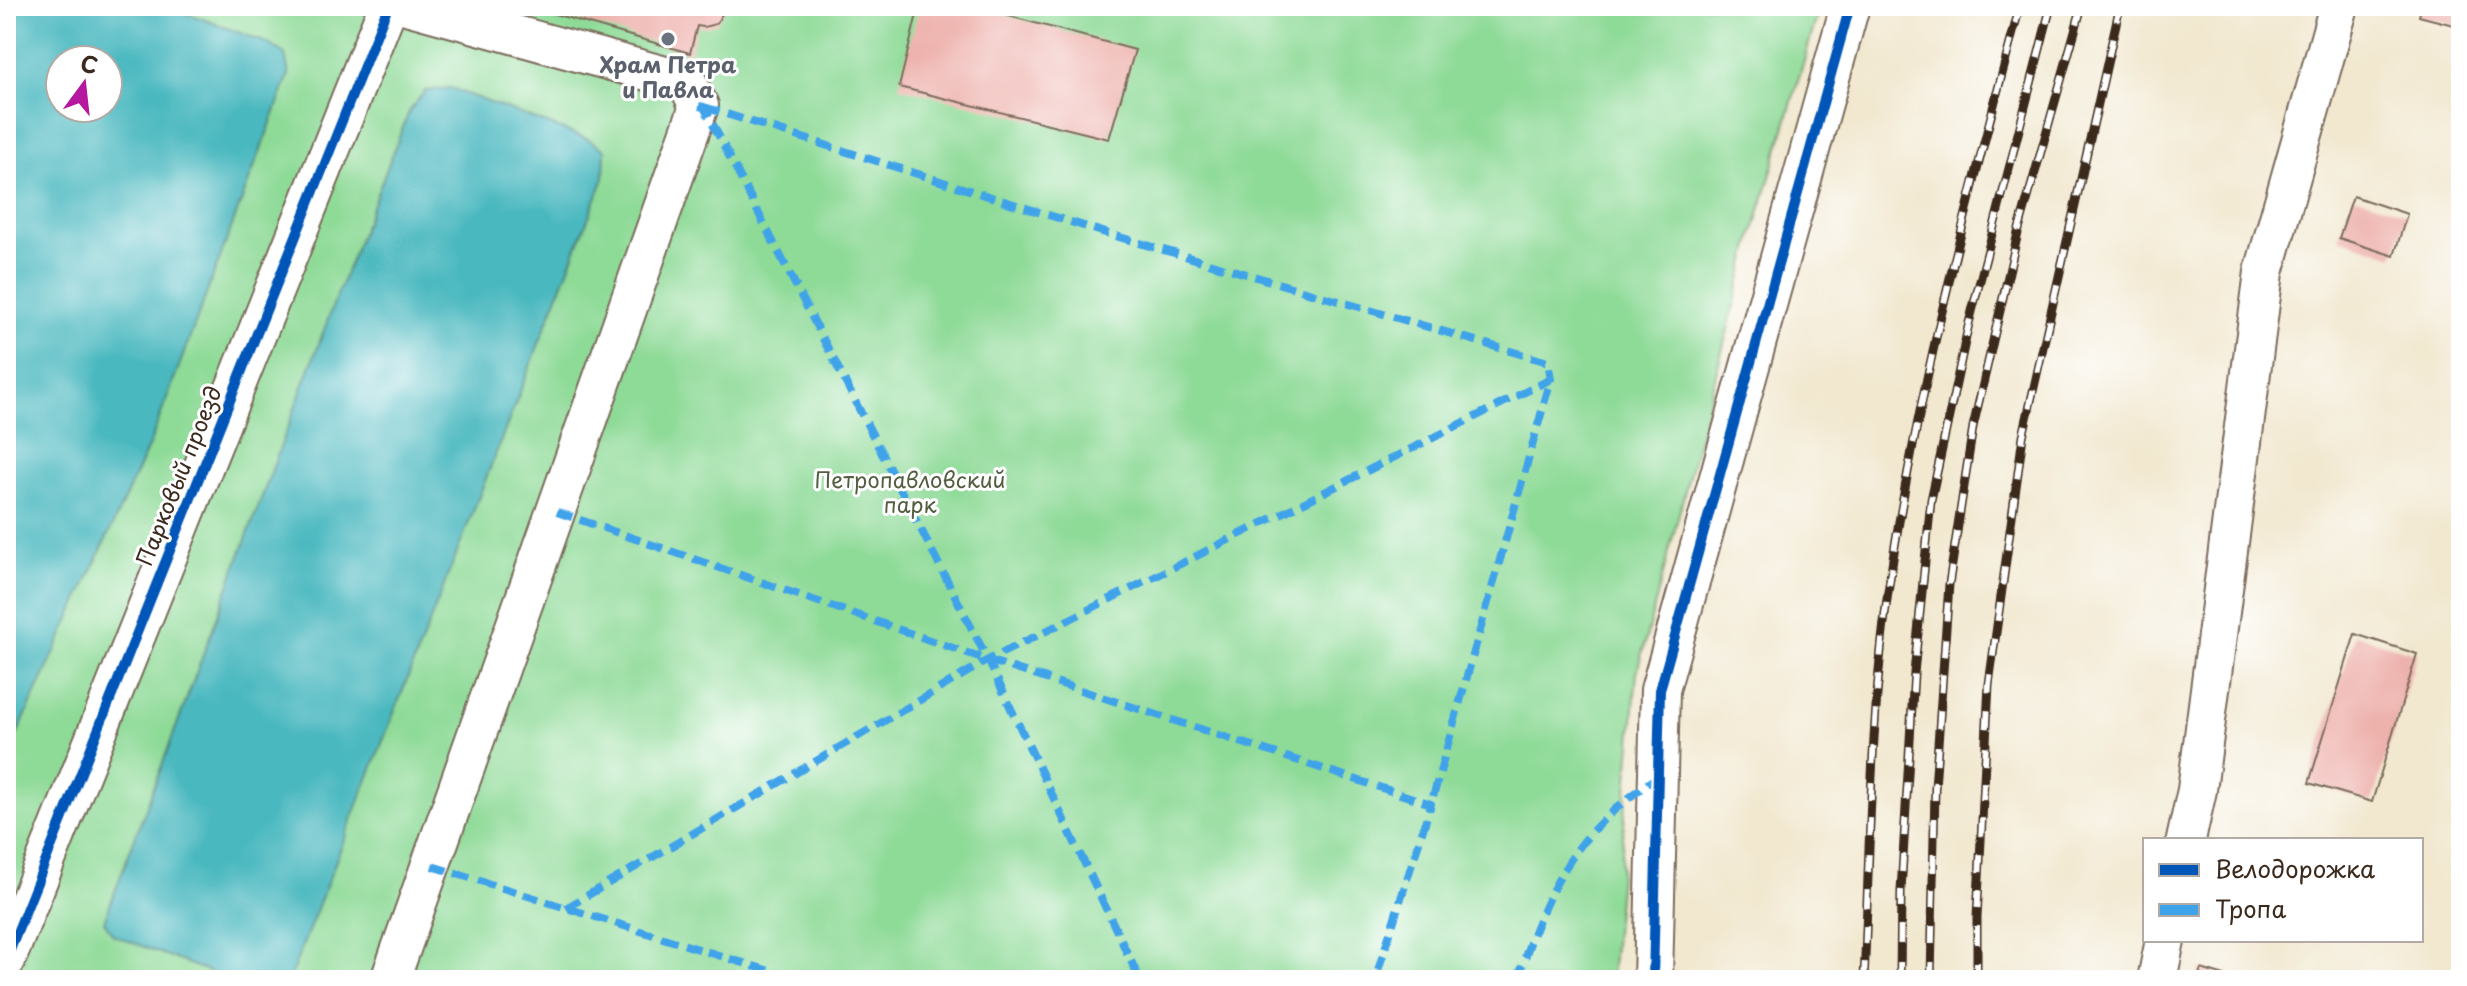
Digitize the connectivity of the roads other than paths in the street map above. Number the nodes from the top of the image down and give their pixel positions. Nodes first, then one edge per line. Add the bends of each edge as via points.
1 (388, 6) edge
2 (410, 6) edge
3 (1850, 6) edge
4 (2339, 6) edge
5 (2186, 838) edge
6 (2165, 942) edge
7 (6, 960) edge
8 (390, 980) edge
9 (1653, 980) edge
10 (2157, 980) edge

1 - 7 street, Парковый проезд
2 - 8 street via 687,82 699,106
3 - 9 street via 1660,690
4 - 5 street via 2264,272
6 - 10 street

